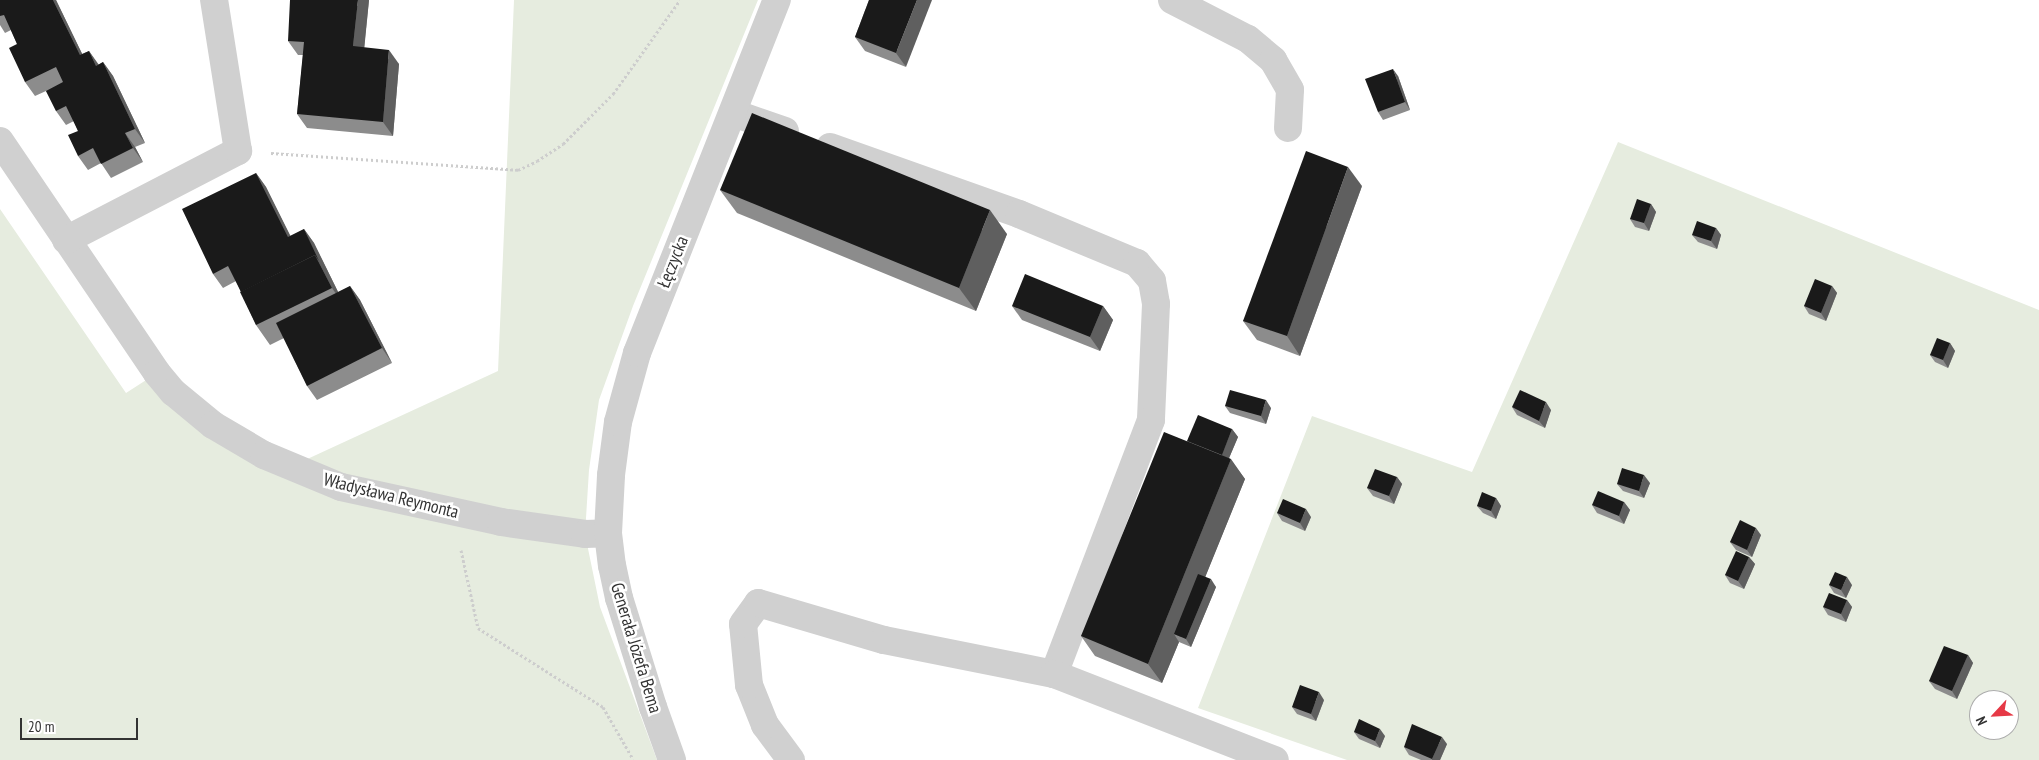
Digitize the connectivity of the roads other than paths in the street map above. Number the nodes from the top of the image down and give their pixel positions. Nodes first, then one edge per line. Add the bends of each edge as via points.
1 (214, 0) edge
2 (777, 0) edge
3 (1172, 0) edge
4 (733, 113) junction
5 (1288, 128) dead end
6 (0, 141) edge
7 (66, 240) junction
8 (608, 533) junction
9 (1054, 674) junction
10 (672, 760) edge
11 (791, 760) edge
12 (1275, 760) edge

1 - 7 street via 238,151
2 - 4 street, Łęczycka
3 - 5 street via 1248,39 1273,60 1290,90
4 - 8 street, Łęczycka via 637,353 618,422
4 - 9 street via 1019,214 1137,263 1152,281 1156,304 1151,420
6 - 7 street, Władysława Reymonta
7 - 8 street, Władysława Reymonta via 156,372 179,398 213,425 264,455 341,487 501,522 585,534
8 - 10 street, Generała Józefa Bema via 619,598
9 - 11 street via 884,640 758,603 743,624 749,685 765,725
9 - 12 street

